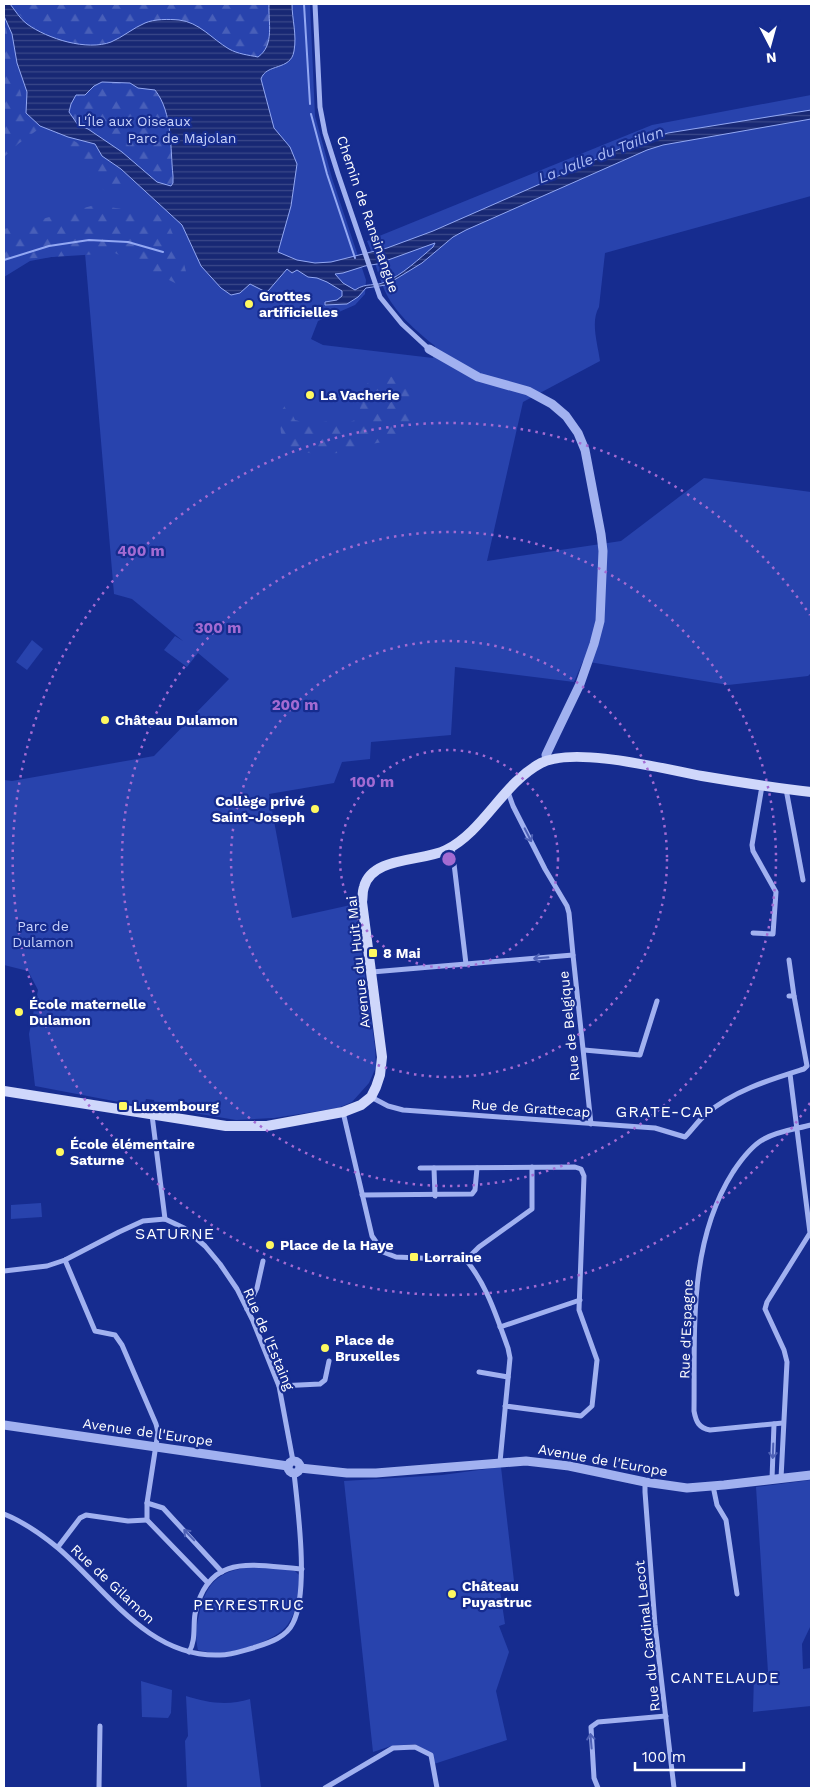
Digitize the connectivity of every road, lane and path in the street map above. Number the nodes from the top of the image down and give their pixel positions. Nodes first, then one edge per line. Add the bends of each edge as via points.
1 (315, 4) edge
2 (429, 349) joint
3 (548, 760) junction
4 (762, 785) junction
5 (785, 788) junction
6 (507, 791) junction
7 (811, 792) edge
8 (452, 847) junction
9 (803, 880) dead end
10 (753, 933) dead end
11 (573, 955) junction
12 (788, 960) dead end
13 (466, 964) junction
14 (372, 972) junction
15 (657, 1001) dead end
16 (584, 1050) junction
17 (790, 1074) junction
18 (4, 1091) edge
19 (371, 1097) junction
20 (343, 1112) junction
21 (152, 1115) junction
22 (592, 1124) junction
23 (811, 1125) edge
24 (797, 1129) junction
25 (532, 1167) junction
26 (420, 1168) dead end
27 (434, 1168) junction
28 (477, 1168) junction
29 (362, 1195) junction
30 (434, 1196) junction
31 (165, 1219) junction
32 (811, 1232) edge
33 (65, 1260) junction
34 (466, 1260) junction
35 (263, 1261) dead end
36 (4, 1271) edge
37 (580, 1300) junction
38 (247, 1309) junction
39 (500, 1327) junction
40 (329, 1361) dead end
41 (479, 1372) dead end
42 (508, 1377) junction
43 (279, 1386) junction
44 (505, 1406) junction
45 (783, 1423) junction
46 (774, 1424) junction
47 (4, 1425) edge
48 (156, 1447) junction
49 (500, 1462) junction
50 (294, 1467) junction
51 (811, 1474) edge
52 (776, 1479) junction
53 (645, 1482) junction
54 (713, 1486) junction
55 (148, 1503) junction
56 (4, 1514) edge
57 (147, 1520) junction
58 (58, 1547) junction
59 (302, 1569) junction
60 (222, 1572) junction
61 (208, 1583) junction
62 (738, 1594) dead end
63 (189, 1652) junction
64 (666, 1716) junction
65 (100, 1726) dead end
66 (99, 1788) edge
67 (325, 1788) edge
68 (437, 1788) edge
69 (598, 1788) edge
70 (674, 1788) edge

1 - 2 street, Chemin de Ransinangue via 320,107 325,133 374,282 380,297 402,324
2 - 3 street, Chemin de Ransinangue via 478,377 528,391 552,404 578,433 585,450 603,551 600,621 580,684 546,755
3 - 4 main road, Avenue du Huit Mai via 577,757 618,760
3 - 6 main road, Avenue du Huit Mai
4 - 5 main road, Avenue du Huit Mai
4 - 10 street via 752,845 774,886 776,897 773,934
5 - 7 main road, Avenue du Huit Mai
5 - 9 street
6 - 8 main road, Avenue du Huit Mai
6 -> 11 street, Rue de Belgique via 567,906
8 - 13 street
8 - 14 main road, Avenue du Huit Mai via 440,853 377,868 370,876 362,902
11 -> 13 street
11 - 16 street, Rue de Belgique
12 - 17 street via 792,996 808,1062 804,1069
13 - 14 street
14 - 19 main road, Avenue du Huit Mai via 382,1057 380,1075
15 - 16 street via 640,1055
16 - 22 street, Rue de Belgique
17 - 22 street, Rue de Grattecap via 748,1088 725,1100 704,1115 685,1137 655,1128
17 - 24 street
18 - 21 main road
19 - 20 main road
19 - 22 street, Rue de Grattecap via 403,1110
20 - 21 main road via 267,1126 236,1127
20 - 29 street
21 - 31 street
23 - 24 street
24 - 32 street
24 - 46 street, Rue d'Espagne via 773,1135 754,1146 724,1186 702,1249 695,1306 696,1421 702,1429 710,1430
25 - 28 street
25 - 34 street via 532,1209
25 - 37 street via 575,1167 581,1169 584,1176
26 - 27 street
27 - 28 street
27 - 30 street
28 - 30 street via 472,1194
29 - 30 street
29 - 34 street via 372,1236 383,1252 396,1257
31 - 33 street via 143,1221
31 - 38 street, Rue de l'Estaing via 184,1228 204,1246 220,1264
32 - 45 street via 766,1302 787,1362
33 - 36 street via 47,1266
33 - 48 street via 95,1331 115,1335 122,1345 156,1424
34 - 39 street via 478,1274
35 - 38 street via 257,1288
37 - 39 street
37 - 44 street via 582,1322 597,1360 592,1406 581,1416
38 - 43 street, Rue de l'Estaing
39 - 42 street via 510,1358
40 - 43 street via 325,1380 320,1384
41 - 42 street
42 - 44 street
43 - 50 street, Rue de l'Estaing
44 - 49 street
45 - 46 street, Rue d'Espagne
45 - 52 street
46 -> 52 street
47 - 48 street, Avenue de l'Europe
48 - 50 street, Avenue de l'Europe
48 - 55 street
49 - 50 street, Avenue de l'Europe via 376,1473
49 - 53 street, Avenue de l'Europe via 526,1461 568,1466
50 - 59 street, Rue de Gilamon
51 - 52 street, Avenue de l'Europe
52 - 54 street, Avenue de l'Europe
53 - 54 street, Avenue de l'Europe via 687,1488
53 - 64 street, Rue du Cardinal Lecot
54 - 62 street via 717,1505 726,1520
55 - 57 street
60 -> 55 street via 162,1508
56 - 58 street, Rue de Gilamon via 18,1519
57 - 58 street via 128,1521 86,1515 80,1518
57 - 61 street
58 - 63 street, Rue de Gilamon via 132,1620 169,1644
59 - 60 street via 252,1564
59 - 63 street, Rue de Gilamon via 298,1610 293,1624 285,1633 268,1643 234,1654 221,1656
60 - 61 street
61 - 63 street via 198,1602
69 -> 64 street via 594,1778 591,1727 598,1722
64 - 70 street, Rue du Cardinal Lecot
65 - 66 street
67 - 68 street via 393,1748 416,1747 431,1755

